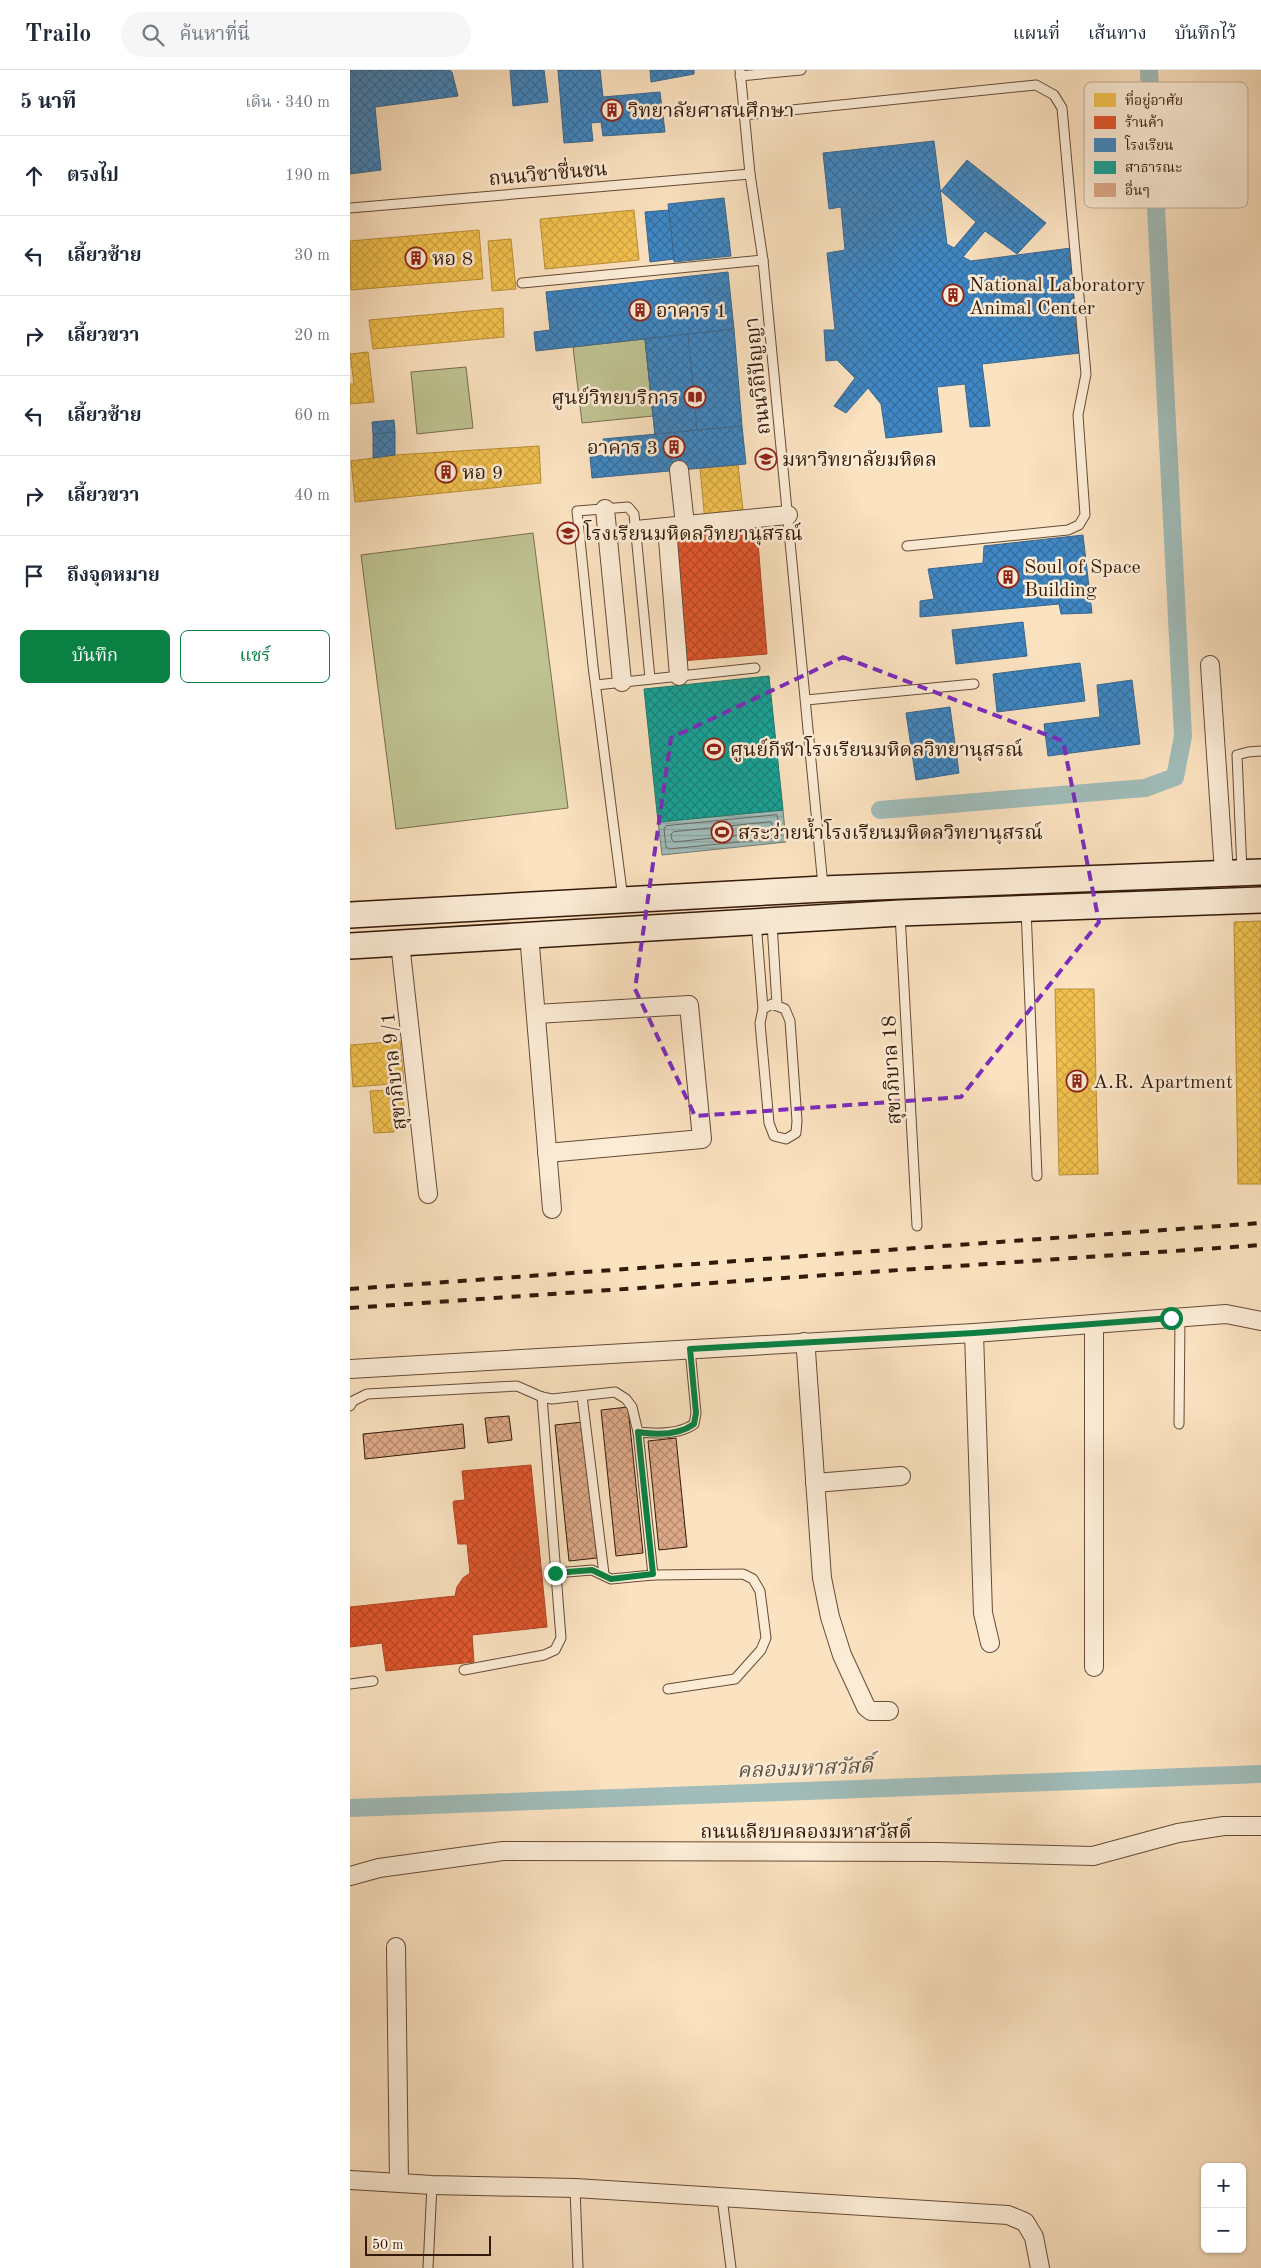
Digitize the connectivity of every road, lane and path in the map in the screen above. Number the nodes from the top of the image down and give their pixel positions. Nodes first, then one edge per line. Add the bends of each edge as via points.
1 (801, 70) edge
2 (740, 73) edge
3 (743, 115) junction
4 (750, 174) junction
5 (350, 208) edge
6 (763, 260) junction
7 (522, 283) dead end
8 (679, 470) dead end
9 (605, 509) junction
10 (788, 515) junction
11 (685, 525) junction
12 (667, 527) junction
13 (636, 530) junction
14 (907, 546) dead end
15 (1210, 665) dead end
16 (755, 668) dead end
17 (679, 676) junction
18 (650, 678) junction
19 (622, 682) junction
20 (974, 684) dead end
21 (596, 685) junction
22 (806, 700) junction
23 (1261, 751) edge
24 (1242, 872) edge
25 (823, 889) junction
26 (623, 899) junction
27 (1261, 900) edge
28 (1026, 908) junction
29 (900, 913) junction
30 (350, 915) edge
31 (764, 921) junction
32 (529, 934) junction
33 (400, 943) junction
34 (350, 946) edge
35 (777, 1005) junction
36 (763, 1009) junction
37 (536, 1014) junction
38 (547, 1153) junction
39 (1038, 1176) dead end
40 (428, 1194) dead end
41 (552, 1209) dead end
42 (917, 1226) dead end
43 (1180, 1318) junction
44 (1261, 1321) edge
45 (1094, 1324) junction
46 (974, 1333) junction
47 (804, 1342) junction
48 (690, 1349) junction
49 (350, 1369) edge
50 (582, 1396) junction
51 (542, 1397) junction
52 (350, 1406) edge
53 (1180, 1424) dead end
54 (638, 1432) junction
55 (901, 1476) dead end
56 (815, 1483) junction
57 (555, 1573) junction
58 (604, 1574) junction
59 (653, 1574) junction
60 (990, 1643) dead end
61 (1094, 1667) dead end
62 (464, 1670) dead end
63 (372, 1681) dead end
64 (350, 1684) edge
65 (668, 1689) dead end
66 (889, 1711) dead end
67 (1261, 1826) edge
68 (350, 1876) edge
69 (396, 1947) dead end
70 (350, 2180) edge
71 (399, 2182) junction
72 (432, 2185) junction
73 (574, 2188) junction
74 (722, 2198) junction
75 (428, 2268) edge
76 (578, 2268) edge
77 (731, 2268) edge
78 (1040, 2268) edge

1 - 2 lane
2 - 3 lane, ถนนวิถีปัญญา
3 - 4 lane, ถนนวิถีปัญญา
3 - 14 lane via 1036,85 1054,95 1062,108 1086,374 1078,415 1085,515 1079,525 1068,530
4 - 5 lane, ถนนวิชาชื่นชน
4 - 6 lane, ถนนวิถีปัญญา
6 - 7 lane
6 - 10 lane, ถนนวิถีปัญญา
8 - 11 street
9 - 13 lane via 631,508
9 - 19 street
9 - 21 lane via 577,511
10 - 11 street
10 - 22 lane, ถนนวิถีปัญญา
11 - 12 street
12 - 13 street
12 - 17 street
13 - 18 lane
15 - 24 street
16 - 17 lane
17 - 18 lane
18 - 19 lane
19 - 21 lane
20 - 22 lane
21 - 26 lane
22 - 25 lane, ถนนวิถีปัญญา
23 - 24 lane via 1238,755
24 - 25 main road
25 - 26 main road
26 - 30 main road
27 - 28 main road
28 - 29 main road
28 - 39 lane
29 - 31 main road
29 - 42 lane, สุขาภิบาล 18
31 - 32 main road
31 - 35 lane
31 - 36 lane
32 - 33 main road
32 - 37 street
33 - 34 main road
33 - 40 street, สุขาภิบาล 9/1
35 - 36 lane
35 - 36 lane via 785,1009 790,1020 797,1121 796,1133 786,1138 774,1136 769,1123 760,1023
37 - 38 street
37 - 38 street via 689,1004 702,1139
38 - 41 street
43 - 44 street via 1226,1314
43 - 45 street
43 - 53 lane
45 - 46 street
45 - 61 street
46 - 47 street
46 - 60 street via 983,1613
47 - 48 street
47 - 56 street
48 - 49 street
48 - 54 lane via 696,1413 694,1424 684,1431
50 - 51 lane
50 - 54 lane via 615,1392 626,1398 632,1407
50 - 58 lane
51 - 52 lane via 517,1386 367,1394
51 - 57 lane
54 - 59 lane
55 - 56 street
56 - 66 street via 822,1578 842,1655 866,1707 871,1711
57 - 58 lane via 592,1570
57 - 62 lane via 561,1638 555,1650 544,1655
58 - 59 lane via 611,1579
59 - 65 lane via 743,1574 753,1579 762,1600 766,1638 761,1650 735,1679
63 - 64 lane
67 - 68 street, ถนนเลียบคลองมหาสวัสดิ์ via 1224,1826 1178,1833 1093,1856 938,1852 502,1851 379,1868
69 - 71 street
70 - 71 street
71 - 72 street
72 - 73 street
72 - 75 lane
73 - 74 street
73 - 76 lane
74 - 77 lane
74 - 78 street via 1008,2215 1025,2222 1034,2237

